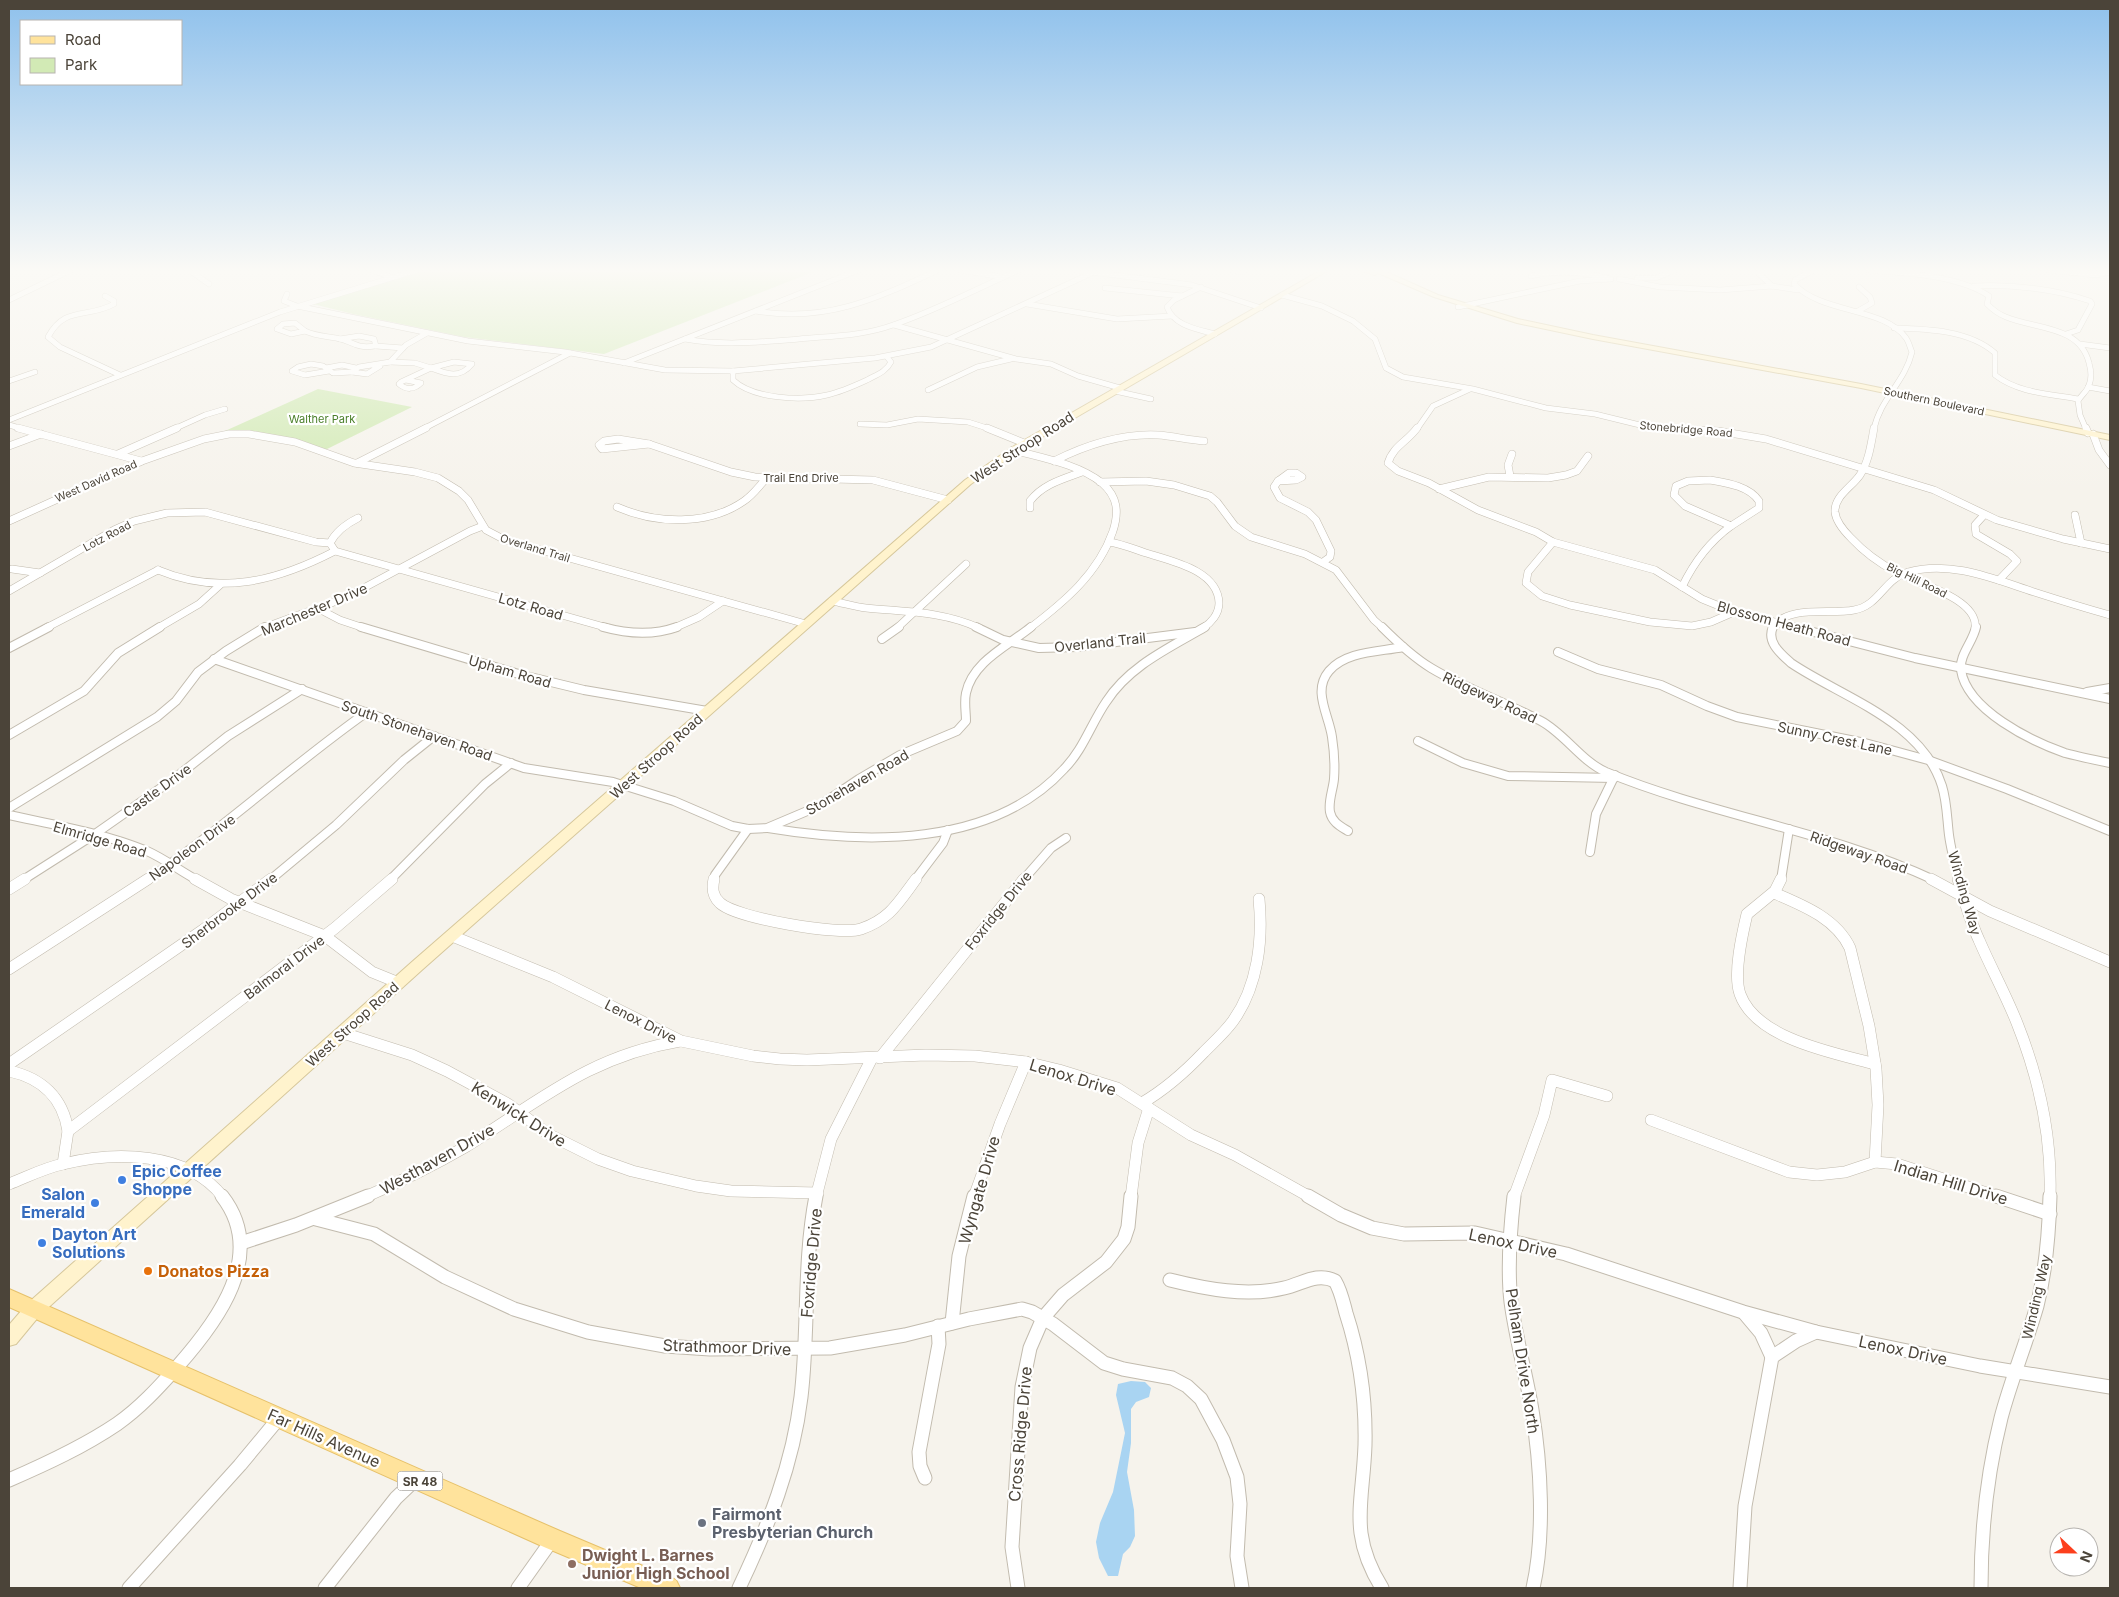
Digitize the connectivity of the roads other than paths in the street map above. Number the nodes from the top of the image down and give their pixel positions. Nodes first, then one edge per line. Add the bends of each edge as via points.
1 (2080, 344) edge
2 (57, 345) edge
3 (198, 345) edge
4 (353, 345) edge
5 (407, 345) edge
6 (494, 345) edge
7 (671, 345) edge
8 (938, 345) edge
9 (960, 345) edge
10 (1196, 345) edge
11 (1378, 345) edge
12 (1620, 345) edge
13 (1908, 345) edge
14 (1983, 345) edge
15 (2084, 345) edge
16 (375, 346) joint
17 (403, 348) junction
18 (2110, 348) edge
19 (570, 353) junction
20 (887, 357) junction
21 (1016, 359) junction
22 (390, 362) junction
23 (624, 363) junction
24 (430, 368) junction
25 (328, 369) junction
26 (733, 371) junction
27 (35, 372) dead end
28 (120, 375) junction
29 (9, 380) edge
30 (406, 380) dead end
31 (2088, 387) junction
32 (1117, 389) junction
33 (1470, 389) junction
34 (928, 390) dead end
35 (2110, 391) edge
36 (1891, 392) junction
37 (1152, 399) dead end
38 (2078, 399) junction
39 (225, 409) dead end
40 (9, 420) edge
41 (860, 424) dead end
42 (9, 425) edge
43 (42, 434) junction
44 (2090, 434) junction
45 (2110, 438) edge
46 (1204, 441) dead end
47 (1024, 443) junction
48 (654, 445) junction
49 (9, 446) edge
50 (1013, 450) junction
51 (118, 454) junction
52 (1512, 454) dead end
53 (1588, 456) dead end
54 (142, 461) junction
55 (1054, 461) junction
56 (357, 464) junction
57 (2110, 465) edge
58 (1864, 469) junction
59 (1082, 472) junction
60 (1510, 476) junction
61 (766, 478) junction
62 (1278, 481) dead end
63 (1100, 482) junction
64 (1440, 489) junction
65 (948, 500) junction
66 (617, 507) dead end
67 (1030, 508) dead end
68 (1984, 515) junction
69 (2075, 515) dead end
70 (358, 518) dead end
71 (9, 521) edge
72 (483, 526) junction
73 (1731, 526) junction
74 (1109, 542) junction
75 (1553, 542) junction
76 (330, 543) junction
77 (2081, 543) junction
78 (2110, 549) edge
79 (336, 551) junction
80 (1323, 562) junction
81 (966, 564) dead end
82 (12, 569) dead end
83 (399, 569) junction
84 (40, 573) junction
85 (1900, 574) junction
86 (1999, 580) junction
87 (220, 585) junction
88 (1682, 587) junction
89 (9, 591) edge
90 (723, 601) junction
91 (832, 602) junction
92 (319, 609) junction
93 (918, 611) junction
94 (1734, 612) junction
95 (2110, 616) edge
96 (806, 624) junction
97 (1775, 624) junction
98 (1195, 632) junction
99 (882, 639) dead end
100 (1010, 642) junction
101 (1403, 647) junction
102 (9, 648) edge
103 (1558, 652) dead end
104 (214, 659) junction
105 (1961, 668) junction
106 (2110, 688) edge
107 (302, 689) junction
108 (2082, 692) junction
109 (2110, 699) edge
110 (707, 711) junction
111 (367, 712) junction
112 (9, 735) edge
113 (434, 736) junction
114 (1418, 741) dead end
115 (1928, 760) junction
116 (511, 763) junction
117 (2110, 763) edge
118 (1614, 776) junction
119 (624, 785) junction
120 (9, 808) edge
121 (9, 815) edge
122 (748, 828) junction
123 (767, 828) junction
124 (2109, 828) edge
125 (1789, 829) junction
126 (948, 830) junction
127 (1348, 830) dead end
128 (96, 834) junction
129 (1066, 838) dead end
130 (1590, 852) dead end
131 (171, 863) junction
132 (9, 889) edge
133 (1774, 893) junction
134 (1964, 897) junction
135 (1260, 899) dead end
136 (240, 903) junction
137 (325, 936) junction
138 (452, 936) junction
139 (2110, 962) edge
140 (9, 969) edge
141 (399, 983) junction
142 (342, 1033) junction
143 (681, 1041) junction
144 (876, 1058) junction
145 (1026, 1062) junction
146 (9, 1064) edge
147 (1875, 1064) junction
148 (9, 1071) edge
149 (1607, 1096) dead end
150 (1146, 1106) junction
151 (519, 1111) junction
152 (1651, 1120) dead end
153 (68, 1131) junction
154 (1875, 1162) junction
155 (62, 1164) junction
156 (189, 1170) junction
157 (9, 1184) edge
158 (818, 1193) junction
159 (2050, 1214) junction
160 (316, 1219) junction
161 (1509, 1241) junction
162 (241, 1243) junction
163 (1170, 1280) dead end
164 (9, 1298) edge
165 (34, 1309) junction
166 (1743, 1312) junction
167 (1043, 1318) junction
168 (945, 1325) junction
169 (9, 1326) edge
170 (1816, 1332) junction
171 (9, 1338) edge
172 (805, 1349) junction
173 (1772, 1357) junction
174 (173, 1372) junction
175 (2016, 1372) junction
176 (2110, 1387) edge
177 (279, 1418) junction
178 (925, 1478) dead end
179 (416, 1479) junction
180 (9, 1480) edge
181 (552, 1540) junction
182 (129, 1588) edge
183 (325, 1588) edge
184 (518, 1588) edge
185 (668, 1588) edge
186 (739, 1588) edge
187 (1018, 1588) edge
188 (1242, 1588) edge
189 (1382, 1588) edge
190 (1533, 1588) edge
191 (1740, 1588) edge
192 (1981, 1588) edge

1 - 31 street via 2090,363
2 - 28 street
3 - 28 street
4 - 16 street via 361,348
5 - 17 street
6 - 19 street
7 - 23 street
8 - 20 street
9 - 21 street
10 - 32 main road, West Stroop Road
11 - 33 street, Stonebridge Road via 1386,368 1398,375
12 - 36 main road, Southern Boulevard
13 - 36 street, Big Hill Road via 1912,352 1901,381
14 - 38 street via 1996,354 1995,375 2003,382
15 - 18 street
16 - 17 street
17 - 22 street
19 - 23 street
19 - 56 street
20 - 26 street
20 - 26 street via 890,365 876,376 848,389 814,398 786,398 753,392 733,381
21 - 32 street via 1051,364
21 - 34 street via 977,367
22 - 24 street
22 - 25 street via 366,374 354,370 336,374
23 - 26 street via 677,371
24 - 24 street via 466,362 472,364 464,372 453,374
24 - 30 street
25 - 25 street via 304,366 292,372 300,375
27 - 29 street
28 - 40 street
31 - 35 street
31 - 38 street
32 - 37 street
32 - 47 main road, West Stroop Road
33 - 58 street, Stonebridge Road via 1546,408 1595,414 1648,427 1752,435
33 - 64 street, Blossom Heath Road via 1433,406 1388,460 1398,471
36 - 44 main road, Southern Boulevard
36 - 58 street, Big Hill Road via 1879,411
38 - 44 street via 2080,414
39 - 51 street
41 - 47 street via 918,419 968,422
42 - 43 street, West David Road
43 - 49 street
43 - 51 street, West David Road
44 - 45 main road, Southern Boulevard
44 - 57 street
46 - 55 street via 1152,435 1117,438
47 - 50 main road, West Stroop Road
48 - 48 street via 613,439 599,445 609,450
48 - 61 street, Trail End Drive via 731,472
50 - 55 street, Ridgeway Road
50 - 65 main road, West Stroop Road
51 - 54 street, West David Road
52 - 60 street via 1508,465
53 - 60 street via 1577,470 1566,475 1548,478
54 - 56 street, Overland Trail via 204,439 240,434 287,440
54 - 71 street, West David Road
55 - 59 street, Ridgeway Road
56 - 72 street, Overland Trail via 415,472 444,481 468,500
58 - 68 street, Stonebridge Road via 1934,490
58 - 85 street, Big Hill Road via 1837,500 1836,516 1860,547
59 - 63 street, Ridgeway Road
59 - 67 street via 1035,494
60 - 64 street via 1480,478
61 - 65 street, Trail End Drive via 867,479
61 - 66 street via 741,504 707,516 661,519 629,513
62 - 80 street via 1274,487 1278,496 1316,520 1330,552 1330,557
63 - 74 street, Stonehaven Road via 1114,498 1118,509
63 - 80 street, Ridgeway Road via 1159,483 1203,493 1214,498 1235,526 1251,537
64 - 75 street, Blossom Heath Road via 1478,510 1536,532
65 - 91 main road, West Stroop Road
68 - 77 street, Stonebridge Road
68 - 86 street via 1975,525 1976,534 2013,555 2017,561
69 - 77 street
70 - 76 street via 337,531
72 - 83 street, Marchester Drive
72 - 90 street, Overland Trail via 505,540
73 - 73 street via 1759,508 1760,503 1753,494 1734,485 1710,480 1688,481 1676,486 1674,495 1683,505 1719,518
73 - 88 street via 1715,538 1696,560
74 - 98 street via 1186,566 1208,581 1219,600 1218,612 1210,623
74 - 100 street, Stonehaven Road via 1092,570 1071,594
75 - 88 street, Blossom Heath Road via 1645,566
75 - 94 street via 1528,572 1526,583 1542,596 1570,606 1681,626 1711,622
76 - 79 street
76 - 84 street, Lotz Road via 215,514 180,512 155,515 120,527
77 - 78 street, Stonebridge Road
79 - 83 street, Lotz Road
79 - 87 street via 290,570
80 - 101 street, Ridgeway Road via 1340,574 1364,609
81 - 93 street
82 - 84 street
83 - 90 street, Lotz Road via 632,633 653,633 681,627
83 - 92 street, Marchester Drive
84 - 89 street, Lotz Road
85 - 86 street via 1944,568
85 - 97 street via 1888,582 1875,602 1866,608 1798,614
85 - 105 street, Big Hill Road via 1955,600 1974,615 1974,633
86 - 95 street
87 - 102 street via 192,581 158,567
87 - 112 street via 203,602 124,648 84,691
88 - 94 street, Blossom Heath Road
90 - 96 street, Overland Trail
91 - 93 street, Overland Trail via 864,608
91 - 96 main road, West Stroop Road
92 - 104 street, Marchester Drive via 269,625
92 - 110 street, Upham Road via 369,630 522,675 584,690
93 - 99 street
93 - 100 street, Overland Trail via 956,618
94 - 97 street, Blossom Heath Road
96 - 110 main road, West Stroop Road
97 - 105 street, Blossom Heath Road
97 - 115 street, Winding Way via 1771,629 1772,641 1788,660 1874,710 1904,732
98 - 100 street, Overland Trail via 1065,648 1039,648
98 - 126 street via 1144,662 1123,680 1102,705 1073,760 1046,786 998,814
100 - 123 street, Stonehaven Road via 984,662 972,677 966,694 966,721 957,731 900,755 819,806
101 - 118 street, Ridgeway Road via 1438,672 1543,722 1593,764
101 - 127 street via 1339,663 1327,673 1321,688 1333,745 1330,812 1335,822
103 - 115 street, Sunny Crest Lane via 1607,672 1661,685 1737,716
104 - 107 street, South Stonehaven Road
104 - 120 street, Marchester Drive via 198,672 171,707
105 - 108 street, Blossom Heath Road
105 - 117 street via 1966,685 1978,701 2012,728 2053,748
106 - 108 street
107 - 111 street, South Stonehaven Road
107 - 128 street, Castle Drive via 228,736
108 - 109 street, Blossom Heath Road
110 - 119 main road, West Stroop Road
111 - 113 street, South Stonehaven Road
111 - 131 street, Napoleon Drive via 322,743
113 - 116 street, South Stonehaven Road
113 - 136 street, Sherbrooke Drive via 338,823
114 - 118 street via 1463,763 1508,776
115 - 124 street, Sunny Crest Lane
115 - 134 street, Winding Way via 1942,787 1950,843
116 - 119 street, South Stonehaven Road
116 - 137 street, Balmoral Drive via 481,788 394,877
118 - 125 street, Ridgeway Road via 1687,802
118 - 130 street via 1596,814
119 - 122 street, Stonehaven Road via 674,801 732,826
119 - 138 main road, West Stroop Road
121 - 128 street, Elmridge Road
122 - 123 street, Stonehaven Road
122 - 126 street via 715,875 712,890 718,902 753,916 838,932 861,929 882,920 929,863
123 - 126 street via 861,839 896,838
125 - 133 street via 1782,880
125 - 134 street, Ridgeway Road via 1899,864
128 - 131 street, Elmridge Road
128 - 132 street, Castle Drive
129 - 144 street, Foxridge Drive via 1051,848 1005,900
131 - 136 street, Elmridge Road
131 - 140 street, Napoleon Drive
133 - 147 street via 1821,917 1846,941 1851,950
133 - 147 street via 1751,908 1746,918 1738,983 1746,1005 1764,1024 1787,1037
134 - 139 street, Ridgeway Road via 2036,932
134 - 159 street, Winding Way via 1979,942 2004,993 2031,1063 2047,1133
135 - 150 street via 1259,951 1251,985 1235,1018 1184,1073
136 - 137 street, Elmridge Road
136 - 146 street, Sherbrooke Drive
137 - 141 street, Elmridge Road via 372,972
137 - 153 street, Balmoral Drive
138 - 141 main road, West Stroop Road
138 - 143 street, Lenox Drive via 553,978
141 - 142 main road, West Stroop Road
142 - 151 street, Kenwick Drive via 412,1055 482,1088
142 - 156 main road, West Stroop Road
143 - 144 street, Lenox Drive via 780,1059
143 - 151 street, Westhaven Drive via 645,1048 602,1063
144 - 145 street, Lenox Drive via 956,1055
144 - 158 street, Foxridge Drive via 831,1140
145 - 150 street, Lenox Drive via 1111,1086
145 - 168 street, Wyngate Drive via 981,1174
147 - 154 street via 1878,1104
148 - 153 street via 29,1077 60,1101
149 - 161 street, Pelham Drive North via 1552,1080 1544,1115 1515,1191
150 - 161 street, Lenox Drive via 1191,1135 1235,1155 1341,1215 1372,1228 1404,1234 1475,1233
150 - 167 street, Cross Ridge Drive via 1124,1239 1106,1262 1063,1295
151 - 158 street, Kenwick Drive via 572,1147 651,1176 731,1191
151 - 160 street, Westhaven Drive via 428,1168
152 - 154 street, Indian Hill Drive via 1789,1172 1836,1174
153 - 155 street
154 - 159 street, Indian Hill Drive via 1897,1164
155 - 156 street via 144,1158
155 - 157 street
156 - 162 street via 215,1185 225,1197 239,1227
156 - 165 main road, West Stroop Road
158 - 172 street, Foxridge Drive via 806,1286
159 - 175 street, Winding Way via 2040,1291
160 - 162 street, Westhaven Drive
160 - 172 street, Strathmoor Drive via 374,1234 478,1294 551,1322 588,1332 665,1346
161 - 166 street, Lenox Drive via 1566,1254
161 - 190 street, Pelham Drive North via 1511,1301 1539,1466 1539,1562
162 - 174 street via 226,1300 198,1345
163 - 189 street via 1254,1292 1275,1290 1322,1276 1330,1278 1337,1286 1350,1322 1360,1366 1364,1409 1365,1444 1358,1528 1364,1559
164 - 165 main road, Far Hills Avenue / SR 48
165 - 169 main road
165 - 171 main road
165 - 174 main road, Far Hills Avenue / SR 48
166 - 170 street, Lenox Drive
166 - 173 street via 1760,1330
167 - 168 street via 1022,1308
167 - 187 street, Cross Ridge Drive via 1030,1348 1022,1387 1012,1547
167 - 188 street via 1096,1359 1125,1371 1181,1381 1205,1402 1236,1472 1240,1513 1237,1550
168 - 172 street, Strathmoor Drive via 865,1343
168 - 178 street, Wyngate Drive via 919,1452
170 - 173 street
170 - 175 street, Lenox Drive
172 - 186 street, Foxridge Drive via 800,1404 784,1478 769,1522
173 - 191 street via 1745,1506
174 - 177 main road, Far Hills Avenue / SR 48
174 - 180 street via 147,1400 98,1436
175 - 176 street, Lenox Drive
175 - 192 street, Winding Way via 2007,1394 1990,1464
177 - 179 main road, Far Hills Avenue / SR 48
177 - 182 street
179 - 181 main road, Far Hills Avenue / SR 48
179 - 183 street via 396,1498
181 - 184 street
181 - 185 main road, Far Hills Avenue / SR 48

